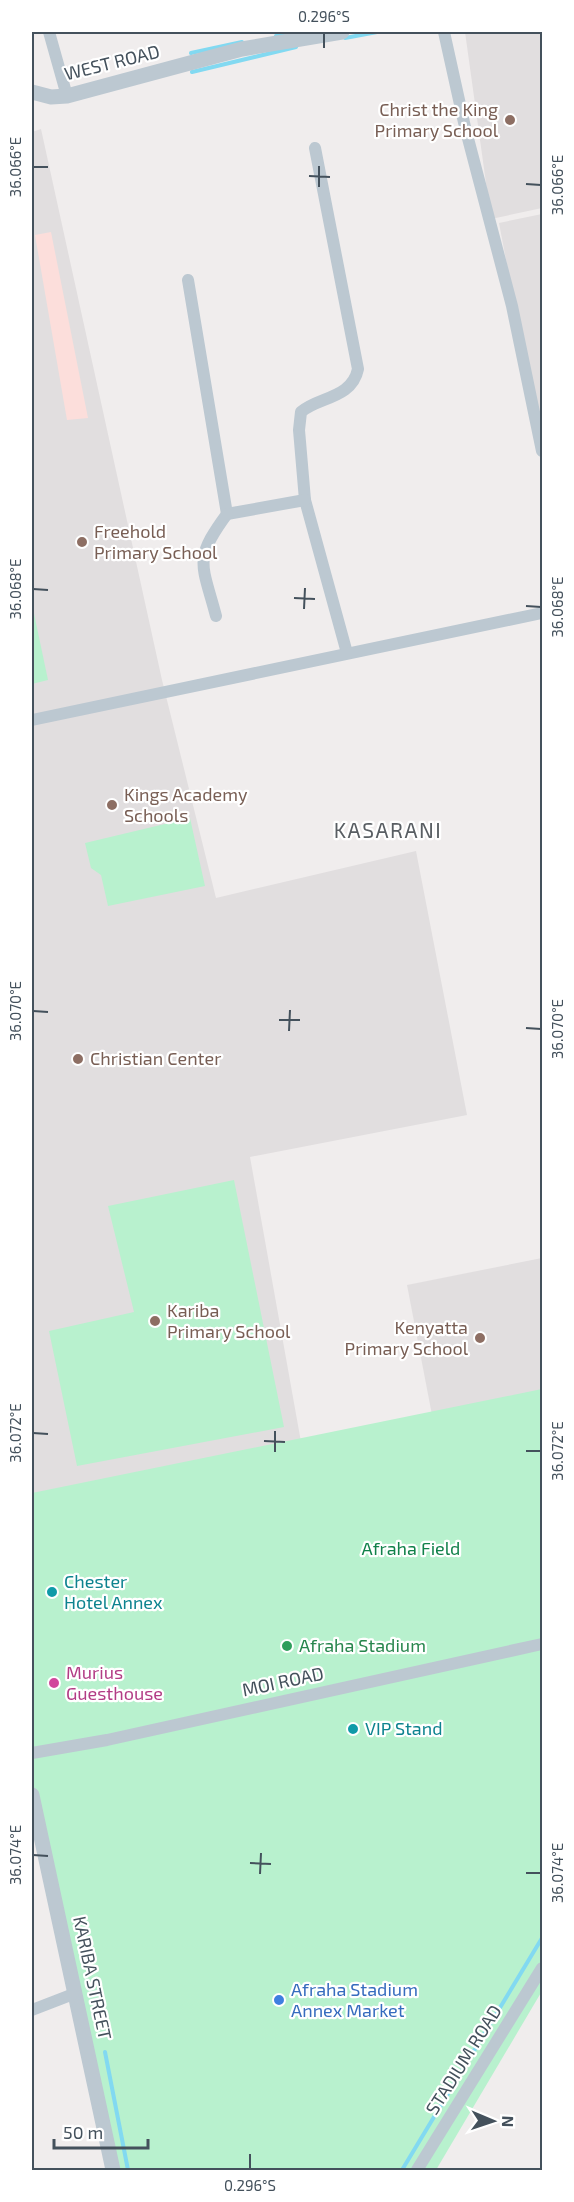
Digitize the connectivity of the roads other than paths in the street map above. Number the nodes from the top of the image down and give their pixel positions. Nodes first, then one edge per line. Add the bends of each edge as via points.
1 (49, 32) edge
2 (342, 32) edge
3 (444, 32) edge
4 (325, 33) edge
5 (32, 92) edge
6 (67, 96) junction
7 (315, 148) dead end
8 (188, 280) dead end
9 (543, 451) edge
10 (305, 500) junction
11 (227, 514) junction
12 (543, 614) edge
13 (216, 616) dead end
14 (347, 653) junction
15 (32, 720) edge
16 (543, 1644) edge
17 (32, 1753) edge
18 (32, 1795) edge
19 (35, 1831) edge
20 (543, 1968) edge
21 (76, 1993) junction
22 (32, 2010) edge
23 (113, 2170) edge
24 (417, 2170) edge

1 - 6 street
2 - 4 street, WEST ROAD
3 - 9 street via 513,306
4 - 6 street, WEST ROAD via 242,49
5 - 6 street, WEST ROAD
7 - 10 street via 358,369 354,379 336,395 301,412
8 - 11 street
10 - 11 street
10 - 14 street
11 - 13 street via 209,539 202,558
12 - 14 street
14 - 15 street
16 - 17 street, MOI ROAD
18 - 19 street, KARIBA STREET
19 - 21 street, KARIBA STREET
20 - 24 street, STADIUM ROAD
21 - 22 street
21 - 23 street, KARIBA STREET

